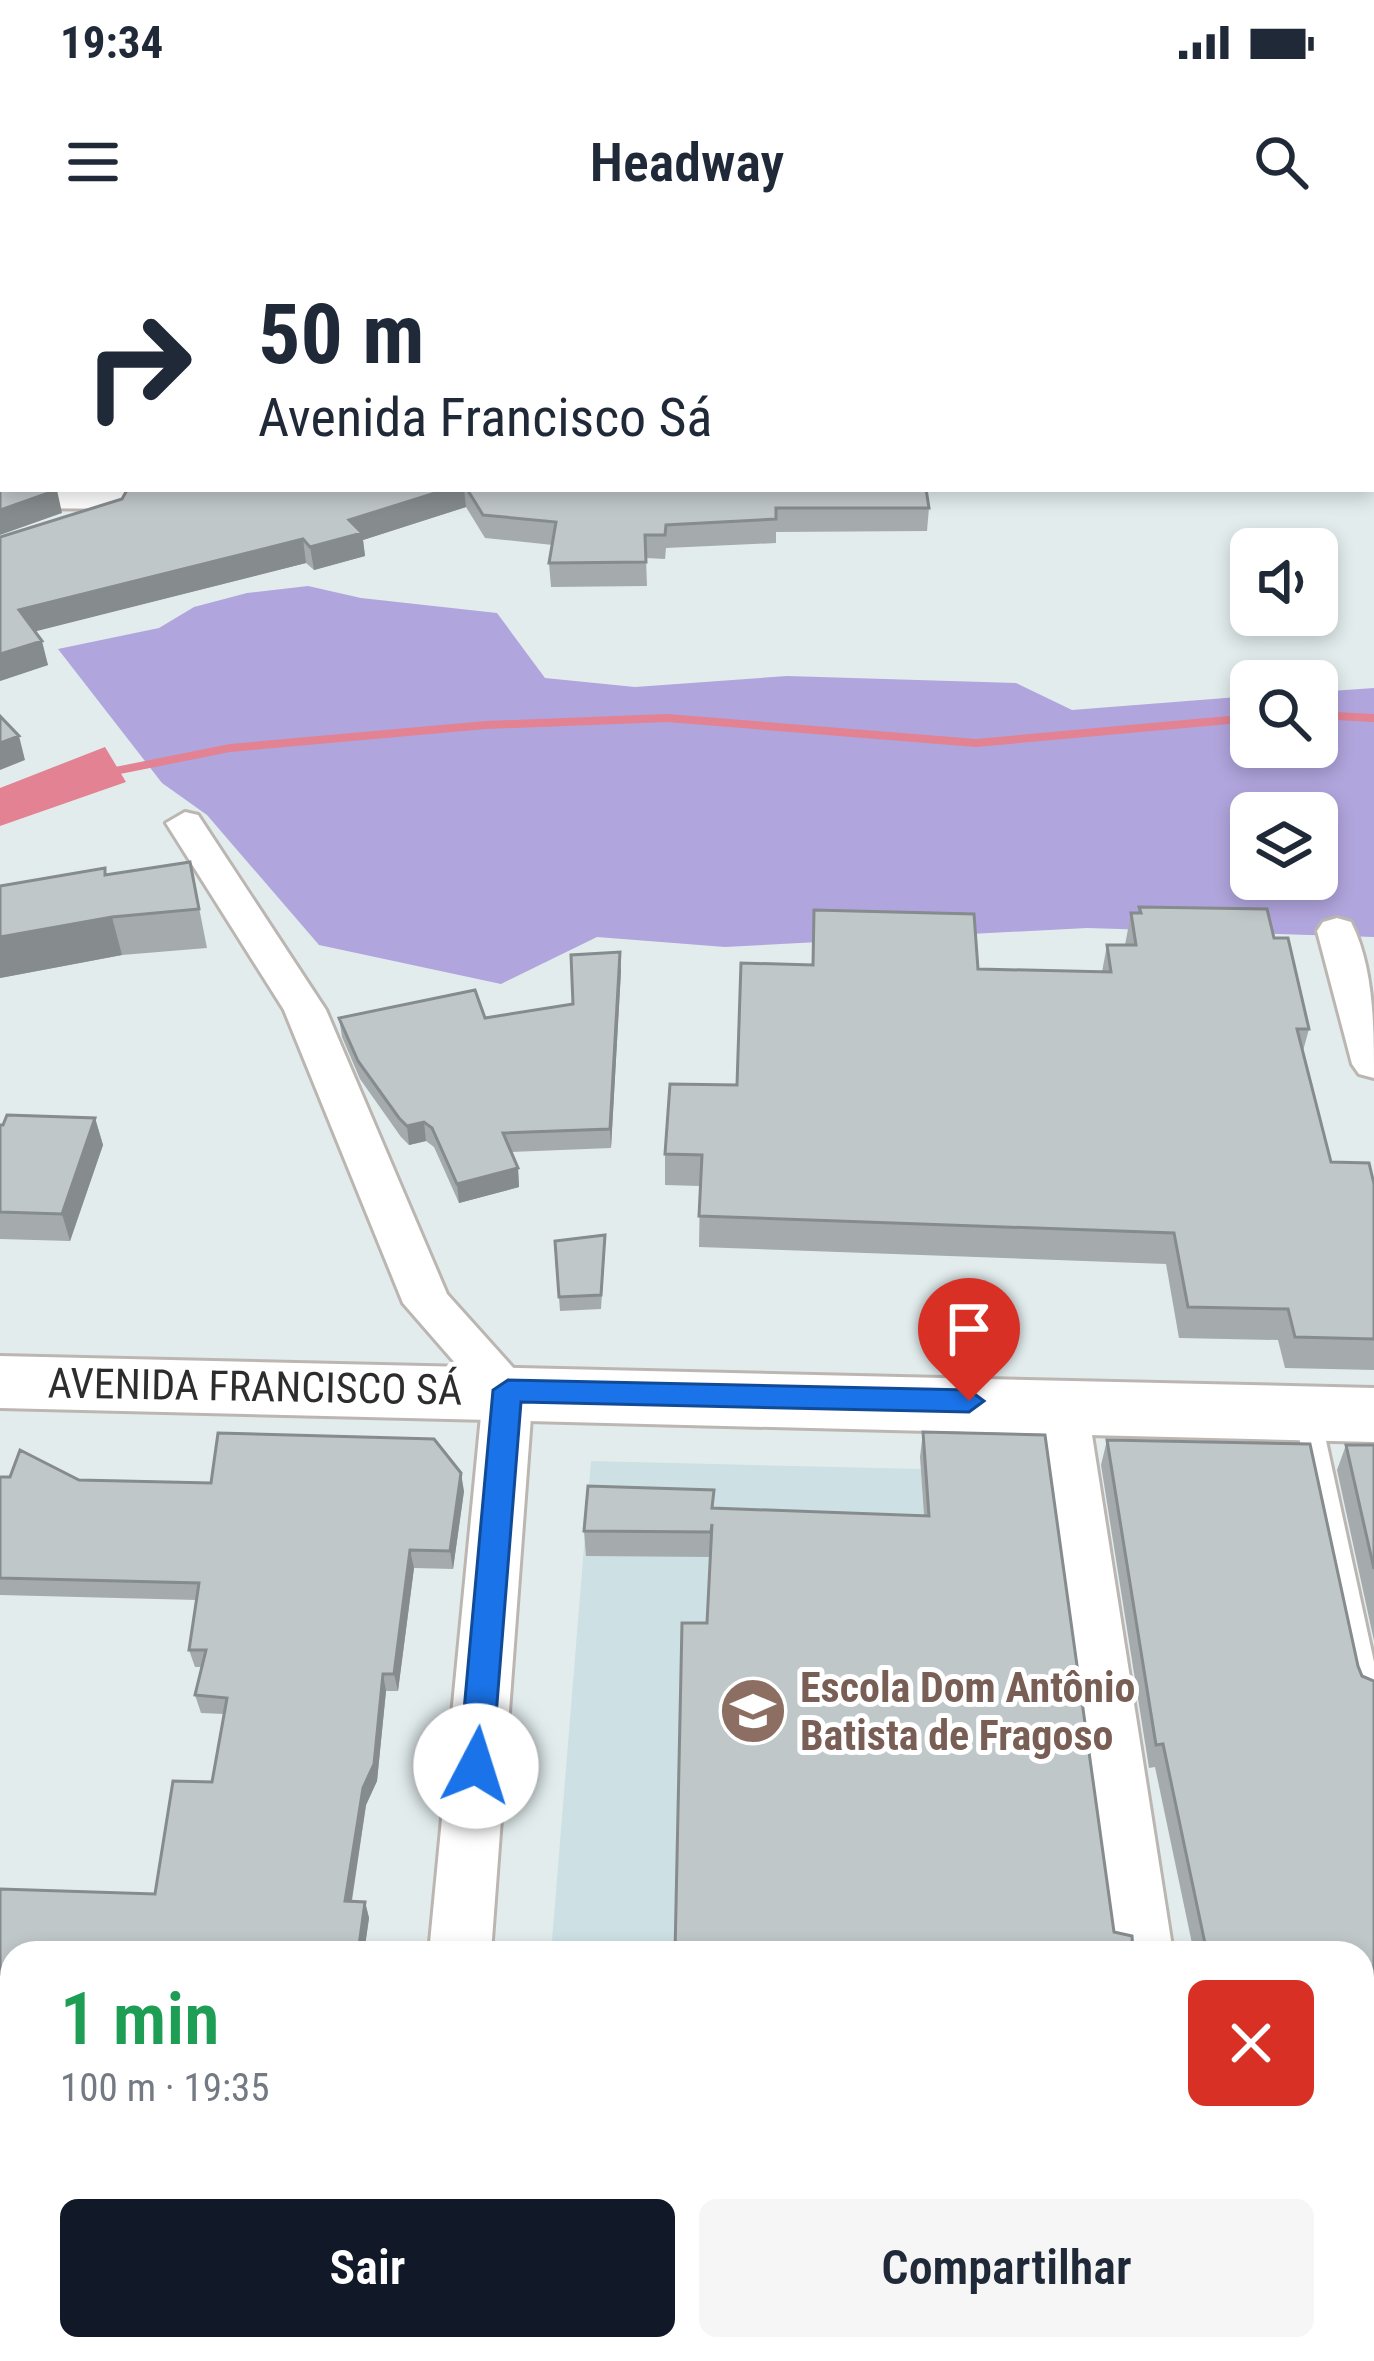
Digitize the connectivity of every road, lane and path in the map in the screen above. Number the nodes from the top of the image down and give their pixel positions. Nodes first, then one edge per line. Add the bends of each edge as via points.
1 (180, 492) edge
2 (0, 499) edge
3 (147, 500) junction
4 (63, 529) edge
5 (184, 824) dead end
6 (1337, 932) dead end
7 (1374, 1064) edge
8 (0, 1382) edge
9 (508, 1390) junction
10 (1062, 1403) junction
11 (1307, 1413) junction
12 (1374, 1415) edge
13 (1366, 1689) edge
14 (461, 1941) edge
15 (1140, 1941) edge

1 - 3 street
2 - 3 street
3 - 4 street
5 - 9 street via 305,1010 427,1303
6 - 7 street
8 - 9 main road, AVENIDA FRANCISCO SÁ
9 - 10 main road, AVENIDA FRANCISCO SÁ
9 - 14 street
10 - 11 main road, AVENIDA FRANCISCO SÁ
10 - 15 street
11 - 12 main road, AVENIDA FRANCISCO SÁ
11 - 13 lane

